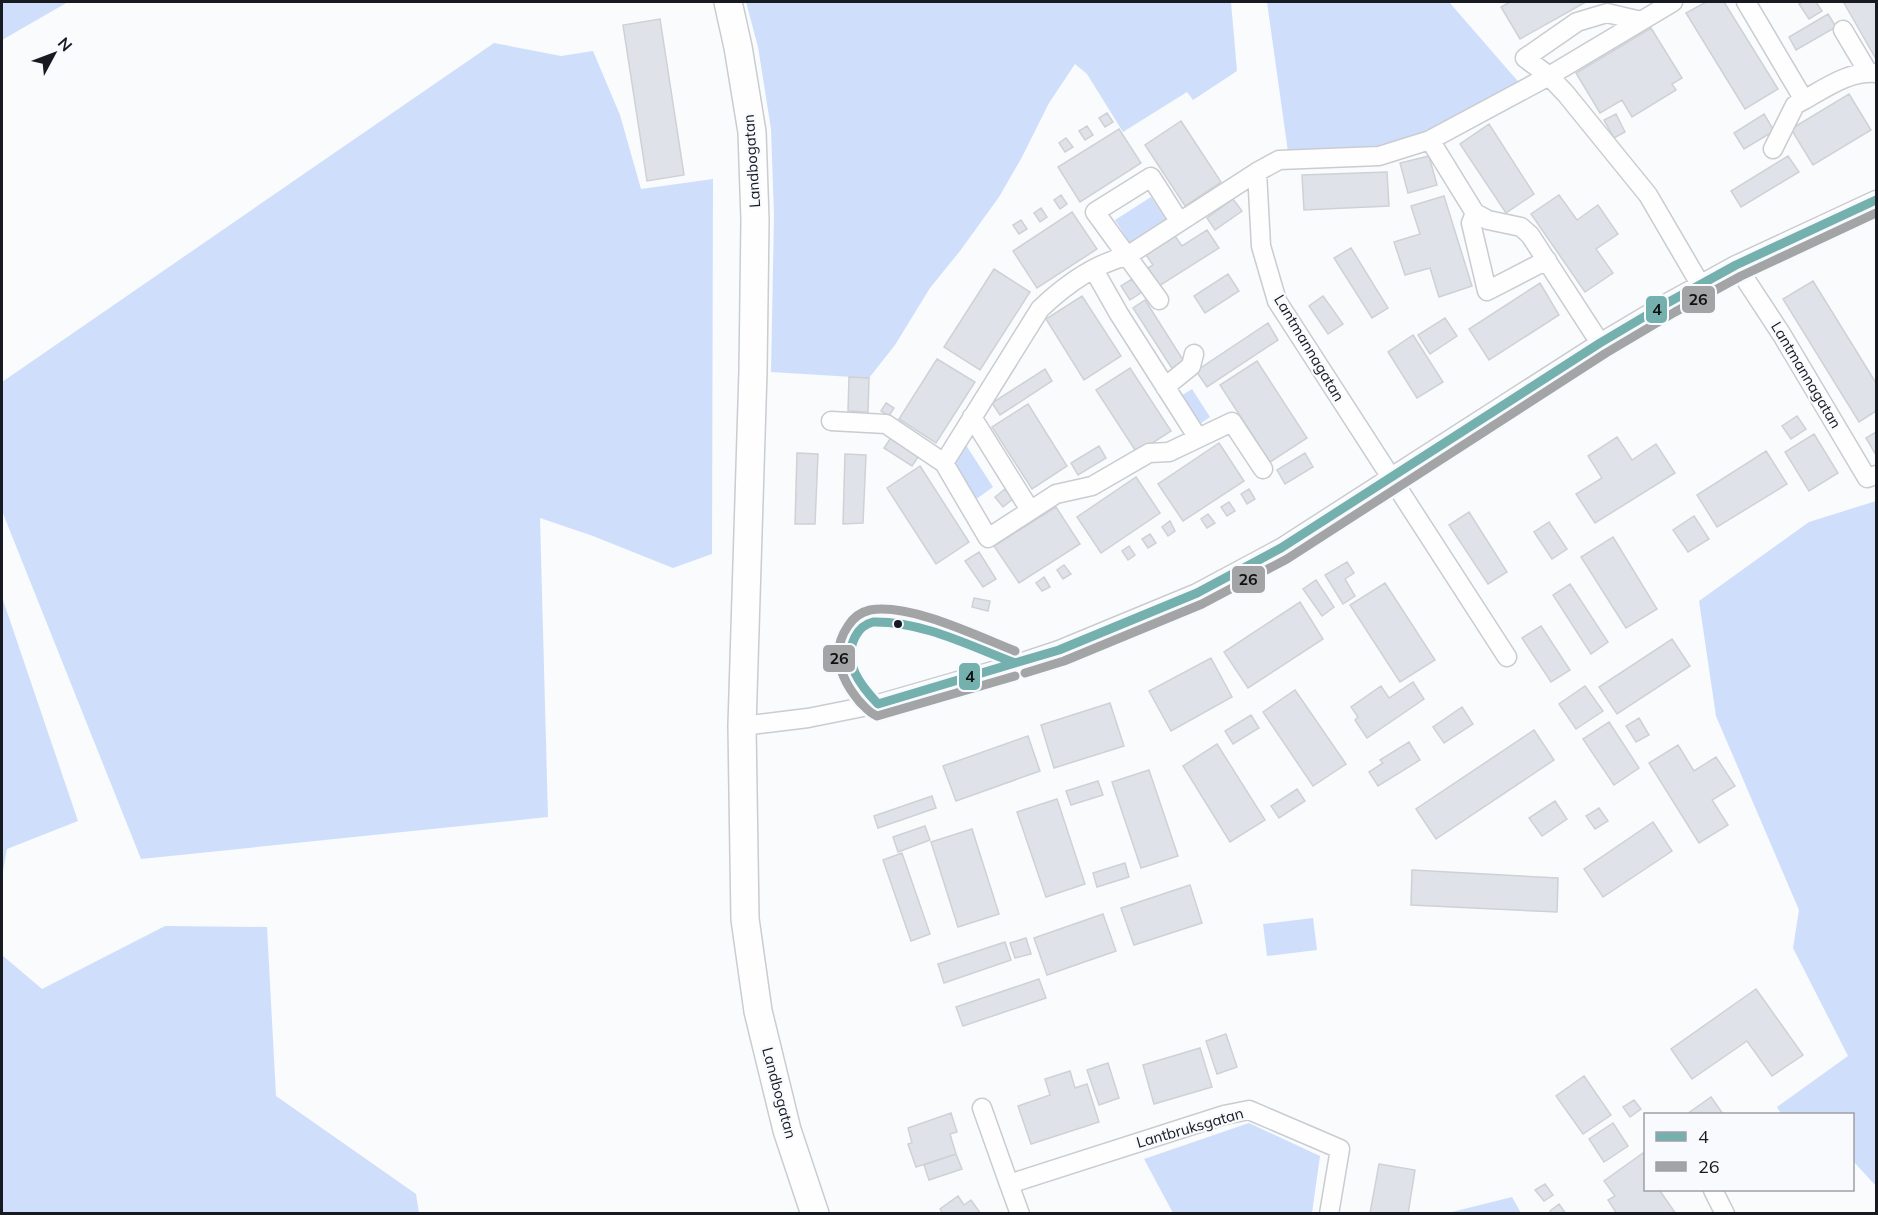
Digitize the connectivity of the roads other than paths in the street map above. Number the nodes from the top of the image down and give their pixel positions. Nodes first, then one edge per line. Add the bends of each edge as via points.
1 (728, 2) edge
2 (1674, 2) edge
3 (1746, 2) edge
4 (1606, 7) edge
5 (1641, 21) junction
6 (1843, 30) dead end
7 (1872, 73) edge
8 (1549, 76) junction
9 (1804, 100) junction
10 (1430, 140) junction
11 (1773, 148) dead end
12 (1257, 172) junction
13 (1876, 200) edge
14 (1475, 213) junction
15 (1179, 221) junction
16 (1127, 256) junction
17 (1547, 260) junction
18 (1736, 265) junction
19 (1094, 270) junction
20 (1700, 284) junction
21 (1159, 300) dead end
22 (1600, 343) junction
23 (1194, 354) dead end
24 (1165, 387) junction
25 (972, 417) junction
26 (831, 421) dead end
27 (1198, 438) junction
28 (944, 463) junction
29 (1263, 469) dead end
30 (1876, 475) edge
31 (1390, 477) junction
32 (1030, 510) junction
33 (1507, 657) dead end
34 (742, 726) junction
35 (982, 1108) dead end
36 (1009, 1184) junction
37 (1714, 1191) edge
38 (815, 1214) edge
39 (1020, 1214) edge
40 (1329, 1214) edge
41 (1725, 1214) edge

1 - 34 street, Landbogatan via 752,132 755,220
2 - 5 street
3 - 9 street
4 - 5 street
4 - 8 street via 1525,58
5 - 8 street
6 - 7 street
7 - 9 street via 1846,77
8 - 10 street
8 - 20 street via 1648,195
9 - 11 street via 1795,105
10 - 12 street via 1379,156 1279,160
10 - 14 street
12 - 15 street
12 - 31 street, Lantmannagatan via 1261,246 1277,301
13 - 18 street
14 - 17 street via 1521,227
14 - 17 street via 1471,223 1487,291
15 - 16 street
15 - 16 street via 1151,177 1095,212
16 - 19 street
16 - 21 street
17 - 22 street
18 - 20 street
18 - 30 street, Lantmannagatan via 1867,478
19 - 24 street
19 - 25 street via 1061,289 1040,309
20 - 22 street
22 - 31 street
23 - 24 street via 1191,366
24 - 27 street
25 - 28 street
25 - 32 street
26 - 28 street via 886,424
27 - 29 street via 1232,423
27 - 32 street via 1169,452 1149,453 1092,486 1056,494
28 - 32 street via 988,538
31 - 33 street, Lantmannagatan
31 - 34 street via 1281,548 1197,593 1059,650 878,704
34 - 38 street, Landbogatan via 745,919 758,1011 787,1130
35 - 36 street
36 - 39 street
36 - 40 street, Lantbruksgatan via 1249,1110 1340,1149
37 - 41 street

